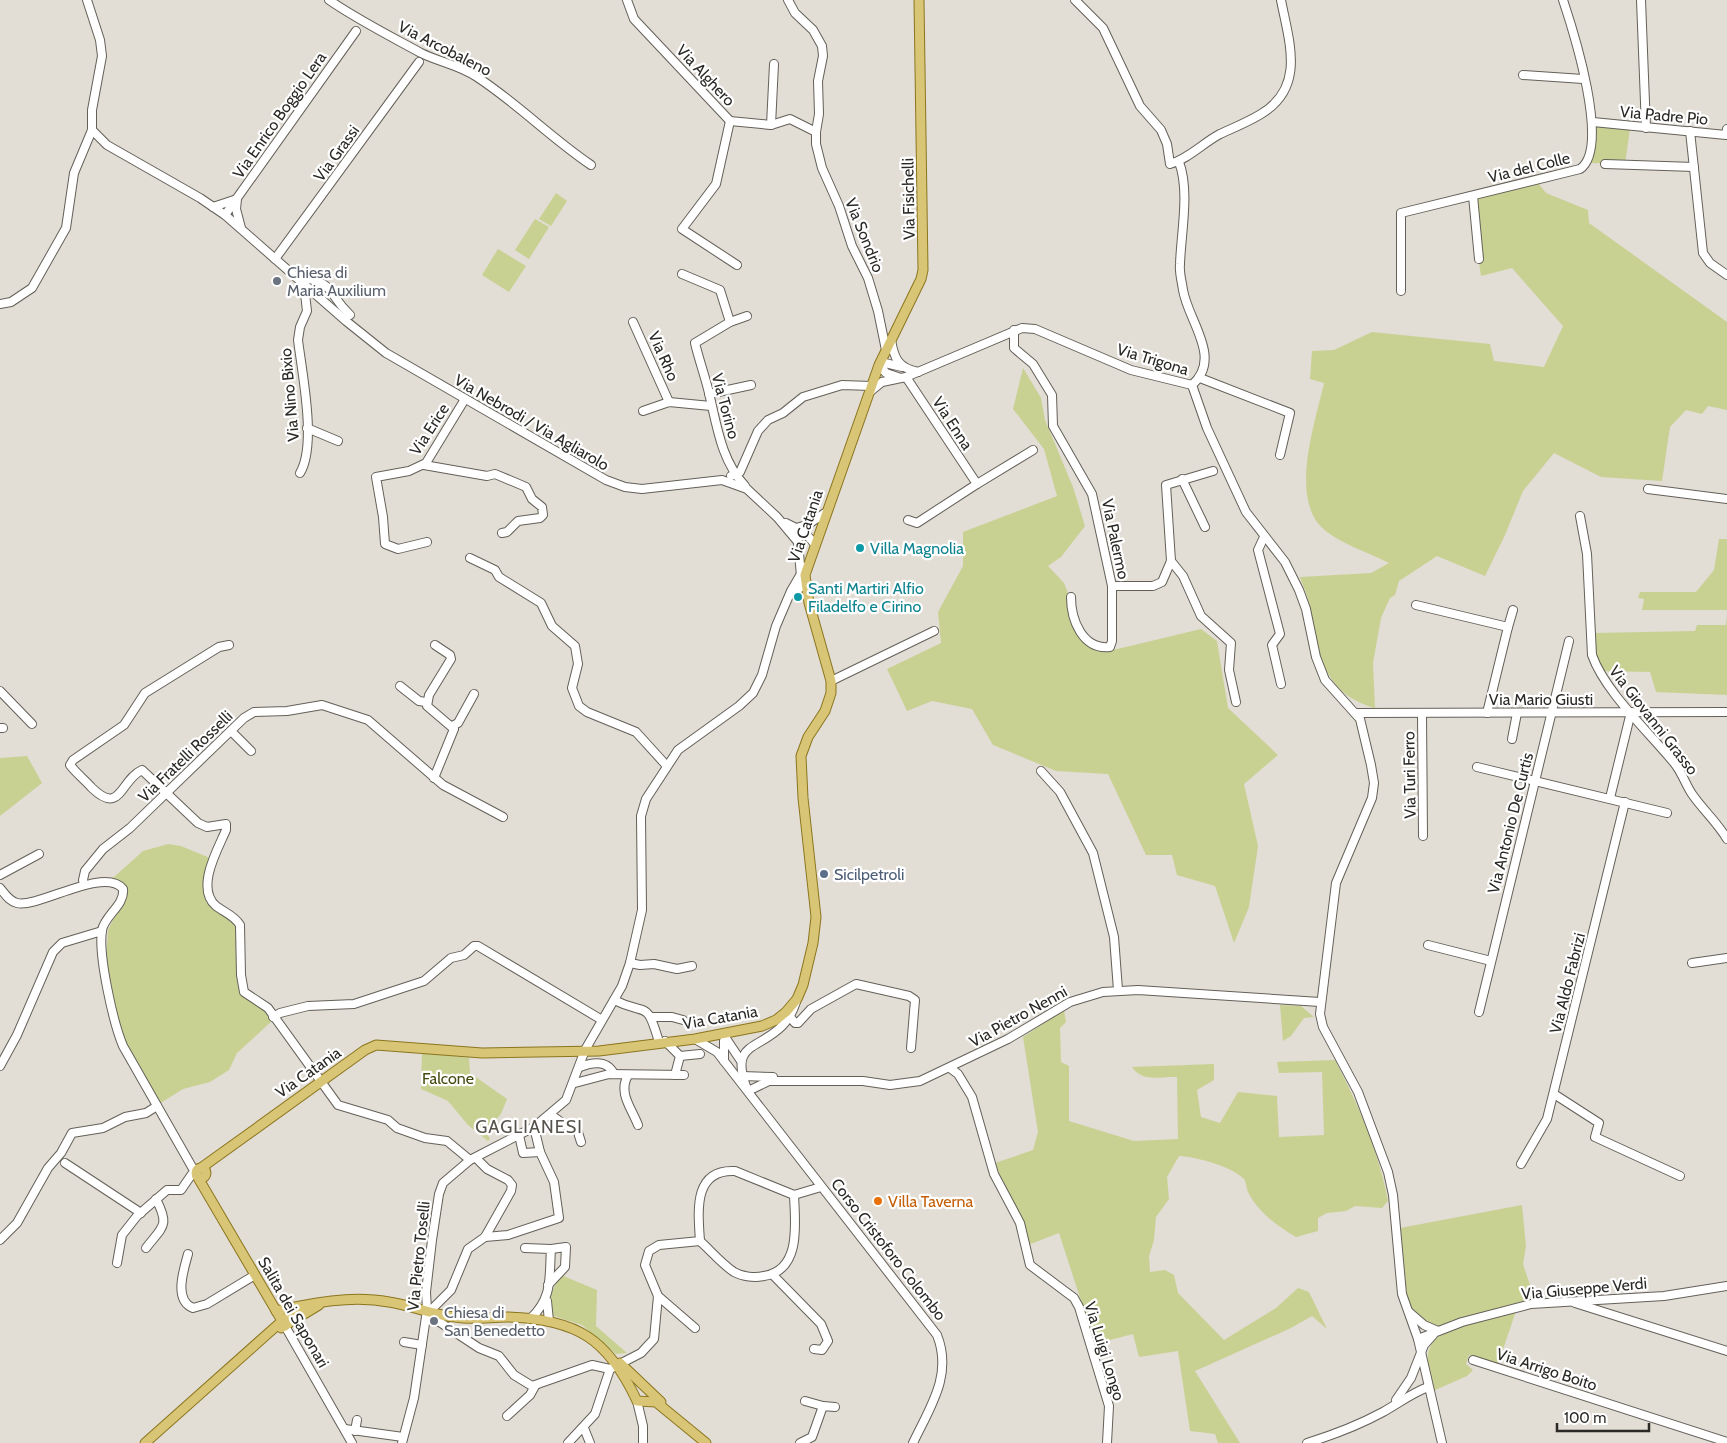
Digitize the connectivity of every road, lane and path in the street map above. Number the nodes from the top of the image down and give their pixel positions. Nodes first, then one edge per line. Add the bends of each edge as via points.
1 (87, 0) edge
2 (329, 0) edge
3 (627, 0) edge
4 (788, 0) edge
5 (919, 0) edge
6 (1075, 0) edge
7 (1281, 0) edge
8 (1563, 0) edge
9 (1641, 0) edge
10 (356, 31) dead end
11 (419, 62) dead end
12 (774, 64) dead end
13 (1523, 76) dead end
14 (1584, 79) junction
15 (730, 121) junction
16 (1593, 122) junction
17 (771, 125) junction
18 (1646, 128) junction
19 (1727, 129) edge
20 (92, 130) junction
21 (1690, 131) junction
22 (816, 132) junction
23 (1174, 163) junction
24 (1605, 164) dead end
25 (591, 165) dead end
26 (1694, 167) junction
27 (1473, 196) junction
28 (237, 199) junction
29 (213, 206) junction
30 (225, 215) junction
31 (242, 230) junction
32 (285, 246) junction
33 (261, 247) junction
34 (1479, 259) dead end
35 (275, 260) junction
36 (737, 265) dead end
37 (290, 273) junction
38 (682, 274) dead end
39 (1727, 275) edge
40 (304, 285) junction
41 (1401, 292) dead end
42 (0, 304) edge
43 (747, 316) dead end
44 (348, 318) junction
45 (633, 322) dead end
46 (730, 322) junction
47 (1014, 330) junction
48 (891, 340) junction
49 (886, 350) junction
50 (879, 365) junction
51 (902, 367) junction
52 (918, 372) junction
53 (904, 377) junction
54 (1200, 378) junction
55 (751, 385) dead end
56 (1192, 385) junction
57 (871, 386) junction
58 (709, 394) junction
59 (464, 399) junction
60 (866, 399) junction
61 (669, 402) junction
62 (711, 406) junction
63 (643, 411) dead end
64 (307, 428) junction
65 (338, 441) dead end
66 (1033, 450) dead end
67 (1280, 456) dead end
68 (424, 465) junction
69 (1213, 471) dead end
70 (300, 473) dead end
71 (735, 475) junction
72 (1182, 479) junction
73 (722, 480) junction
74 (977, 484) junction
75 (747, 489) junction
76 (1648, 489) dead end
77 (1727, 499) edge
78 (825, 513) junction
79 (1580, 516) dead end
80 (777, 517) junction
81 (908, 520) dead end
82 (1205, 527) dead end
83 (795, 528) junction
84 (502, 534) dead end
85 (795, 537) junction
86 (1264, 537) junction
87 (427, 542) dead end
88 (814, 544) junction
89 (470, 558) dead end
90 (1170, 561) junction
91 (804, 566) junction
92 (803, 580) junction
93 (1112, 586) junction
94 (793, 592) junction
95 (806, 595) junction
96 (1071, 597) dead end
97 (1416, 605) dead end
98 (1513, 610) dead end
99 (1508, 628) junction
100 (934, 632) dead end
101 (1569, 640) dead end
102 (435, 644) dead end
103 (229, 645) dead end
104 (831, 681) junction
105 (1281, 684) dead end
106 (400, 686) dead end
107 (0, 691) edge
108 (474, 694) dead end
109 (426, 702) junction
110 (1236, 702) dead end
111 (1631, 712) junction
112 (1727, 712) edge
113 (1355, 713) junction
114 (1488, 713) junction
115 (1517, 713) junction
116 (1551, 713) junction
117 (1422, 714) junction
118 (32, 724) dead end
119 (452, 726) junction
120 (231, 730) junction
121 (1512, 739) dead end
122 (251, 751) dead end
123 (666, 765) junction
124 (1477, 767) dead end
125 (1041, 771) dead end
126 (434, 778) junction
127 (1534, 782) junction
128 (167, 793) junction
129 (1610, 798) junction
130 (1625, 802) junction
131 (1667, 813) dead end
132 (503, 817) dead end
133 (1723, 825) edge
134 (1423, 836) dead end
135 (1727, 839) edge
136 (39, 854) dead end
137 (0, 875) edge
138 (84, 885) junction
139 (0, 888) edge
140 (102, 931) junction
141 (1428, 945) dead end
142 (1727, 958) edge
143 (1491, 961) junction
144 (630, 963) junction
145 (1692, 963) dead end
146 (692, 966) dead end
147 (1118, 990) junction
148 (614, 1000) junction
149 (1320, 1002) junction
150 (1479, 1012) dead end
151 (788, 1015) junction
152 (651, 1016) junction
153 (273, 1017) junction
154 (602, 1020) junction
155 (683, 1020) dead end
156 (726, 1034) junction
157 (695, 1039) junction
158 (662, 1041) junction
159 (911, 1048) dead end
160 (585, 1050) junction
161 (700, 1054) dead end
162 (680, 1056) junction
163 (724, 1061) junction
164 (741, 1061) junction
165 (0, 1066) edge
166 (580, 1067) junction
167 (950, 1068) junction
168 (614, 1074) junction
169 (628, 1075) junction
170 (684, 1075) dead end
171 (675, 1076) junction
172 (742, 1076) junction
173 (793, 1080) junction
174 (322, 1081) junction
175 (575, 1083) junction
176 (748, 1091) junction
177 (1554, 1094) junction
178 (157, 1106) junction
179 (551, 1115) junction
180 (638, 1125) dead end
181 (534, 1127) junction
182 (519, 1135) junction
183 (582, 1142) dead end
184 (540, 1152) junction
185 (473, 1159) junction
186 (65, 1163) dead end
187 (1521, 1164) dead end
188 (200, 1173) junction
189 (1680, 1176) dead end
190 (822, 1187) junction
191 (794, 1195) junction
192 (156, 1199) junction
193 (141, 1213) junction
194 (486, 1237) junction
195 (0, 1240) edge
196 (700, 1241) junction
197 (146, 1248) dead end
198 (525, 1248) dead end
199 (551, 1249) junction
200 (188, 1254) dead end
201 (117, 1263) dead end
202 (772, 1274) junction
203 (255, 1275) junction
204 (548, 1286) junction
205 (1727, 1286) edge
206 (658, 1296) junction
207 (547, 1298) junction
208 (326, 1301) junction
209 (307, 1304) junction
210 (1587, 1304) junction
211 (1406, 1309) junction
212 (276, 1311) junction
213 (432, 1312) junction
214 (531, 1318) junction
215 (549, 1321) junction
216 (283, 1323) junction
217 (695, 1328) dead end
218 (1438, 1331) junction
219 (1418, 1340) junction
220 (404, 1342) dead end
221 (422, 1345) junction
222 (814, 1349) dead end
223 (1727, 1351) edge
224 (1421, 1353) junction
225 (1473, 1360) dead end
226 (616, 1366) junction
227 (1425, 1375) junction
228 (1411, 1378) junction
229 (535, 1386) junction
230 (1428, 1387) junction
231 (632, 1390) junction
232 (1409, 1394) junction
233 (656, 1397) junction
234 (638, 1401) junction
235 (805, 1401) dead end
236 (823, 1406) junction
237 (835, 1407) dead end
238 (1386, 1410) junction
239 (673, 1415) junction
240 (507, 1416) dead end
241 (357, 1420) dead end
242 (584, 1428) junction
243 (345, 1430) junction
244 (355, 1431) junction
245 (402, 1440) edge
246 (1727, 1442) edge
247 (145, 1443) edge
248 (352, 1443) edge
249 (568, 1443) edge
250 (590, 1443) edge
251 (643, 1443) edge
252 (706, 1443) edge
253 (800, 1443) edge
254 (913, 1443) edge
255 (1107, 1443) edge
256 (1307, 1443) edge
257 (1442, 1443) edge

1 - 20 street via 102,56 92,110
2 - 25 street, Via Arcobaleno via 421,53 476,76
3 - 15 street, Via Alghero via 634,19
4 - 22 street, Via Sondrio via 795,13 813,30 823,51
5 - 48 main road, Via Fisichelli via 924,261 921,279
6 - 23 street, Via Trigona via 1103,28 1140,106 1161,130
7 - 23 street via 1291,68 1288,86 1282,96 1260,115 1208,140
8 - 14 street, Via del Colle
9 - 18 street
10 - 28 street, Via Enrico Boggio Lera
11 - 32 street, Via Grassi
12 - 17 street
13 - 14 street
14 - 16 street, Via del Colle
15 - 17 street, Via Alghero
15 - 36 street via 716,184 682,229
16 - 18 street, Via Padre Pio
16 - 27 street, Via del Colle via 1592,144 1585,166
17 - 22 street, Via Alghero via 790,119
18 - 21 street, Via Padre Pio
19 - 21 street, Via Padre Pio via 1726,135
20 - 29 street, Via Nebrodi / Via Agliarolo via 107,145
20 - 42 street via 74,173 68,220 62,236 32,288 11,302
21 - 26 street
22 - 49 street, Via Sondrio via 822,168 873,294
23 - 54 street, Via Trigona via 1183,195 1181,276 1186,307 1205,350
24 - 26 street
26 - 39 street via 1703,253 1710,263
27 - 34 street
27 - 41 street, Via del Colle via 1401,214
28 - 29 street
28 - 30 street, Via Enrico Boggio Lera
28 - 31 street via 236,209
29 - 30 street, Via Nebrodi / Via Agliarolo
30 - 31 street, Via Nebrodi / Via Agliarolo
31 - 33 street, Via Nebrodi / Via Agliarolo
32 - 33 street via 274,250
32 - 35 street, Via Grassi
32 - 37 street via 284,257
33 - 35 street, Via Nebrodi / Via Agliarolo
35 - 37 street, Via Nebrodi / Via Agliarolo
37 - 40 street, Via Nebrodi / Via Agliarolo
37 - 44 street via 322,282 333,290
38 - 46 street via 720,290
40 - 44 street, Via Nebrodi / Via Agliarolo
40 - 64 street, Via Nino Bixio via 307,311 298,340
43 - 46 street
44 - 59 street, Via Nebrodi / Via Agliarolo via 392,357
45 - 61 street, Via Rho
46 - 58 street, Via Torino via 694,343
47 - 52 street, Via Trigona
47 - 56 street, Via Trigona via 1035,329 1131,370
47 - 93 street, Via Palermo via 1014,348 1034,364 1052,395 1054,426 1092,494
48 - 49 main road, Via Fisichelli
48 - 51 street via 894,354
49 - 50 main road, Via Fisichelli
50 - 51 street via 886,363
50 - 53 street via 886,373
50 - 57 main road, Via Fisichelli
51 - 52 street
52 - 53 street, Via Trigona
53 - 60 street, Via Trigona via 882,382
53 - 74 street, Via Enna
54 - 56 street, Via Trigona
54 - 67 street via 1290,413
55 - 58 street
56 - 86 street via 1207,428 1246,512
57 - 60 main road, Via Catania
57 - 71 street via 842,385 803,397 768,420 758,431 740,472
58 - 62 street, Via Torino
59 - 68 street, Via Erice via 430,460
59 - 73 street, Via Nebrodi / Via Agliarolo via 615,484 642,489
60 - 78 main road, Via Catania
61 - 62 street
61 - 63 street
62 - 71 street, Via Torino via 718,437
64 - 65 street
64 - 70 street, Via Nino Bixio via 307,460
66 - 74 street
68 - 84 street via 486,476 495,474 526,486 532,499 542,507 543,515 518,521
68 - 87 street, Via Erice via 376,477 385,544 398,550
69 - 72 street
71 - 73 street
71 - 75 street, Via Torino
72 - 82 street
72 - 90 street via 1166,484
73 - 75 street
74 - 81 street via 917,523
75 - 80 street, Via Torino
76 - 77 street
78 - 83 street via 807,525
78 - 88 main road, Via Catania
79 - 111 street, Via Giovanni Grasso via 1587,554 1592,655 1601,674
80 - 83 street
80 - 85 street
83 - 88 street via 804,532
85 - 88 street
85 - 91 street
86 - 105 street via 1258,550 1280,634 1272,645
86 - 113 street via 1285,562 1300,590 1316,658 1325,680
88 - 91 main road, Via Catania
89 - 123 street via 495,570 507,583 541,603 552,626 575,646 578,664 572,688 579,706 636,732
90 - 93 street via 1165,578 1158,584
90 - 110 street via 1180,569 1201,616 1231,643 1229,670
91 - 92 main road, Via Catania
91 - 94 street, Via Pietro Toselli
92 - 94 street
92 - 95 main road, Via Catania
93 - 96 street, Via Palermo via 1112,641 1107,648 1090,642 1082,634 1073,618
94 - 95 street
94 - 123 street, Via Pietro Toselli via 773,635 762,675 753,693 684,744
95 - 104 main road, Via Catania
97 - 99 street
98 - 99 street
99 - 114 street
100 - 104 street
101 - 116 street, Via Antonio De Curtis
102 - 109 street via 451,659
103 - 128 street via 219,647 145,693 124,725 71,763 72,768 104,798 113,799 142,770
104 - 151 main road, Via Catania via 828,702 801,756 816,917 813,944 797,999
106 - 109 street via 419,701
107 - 118 street
108 - 119 street via 458,723
109 - 119 street
111 - 112 street, Via Mario Giusti
111 - 116 street, Via Mario Giusti
111 - 129 street
111 - 133 street, Via Giovanni Grasso via 1676,766 1692,793
113 - 117 street, Via Mario Giusti
113 - 149 street via 1364,732 1374,784 1372,798 1336,884
114 - 115 street, Via Mario Giusti
114 - 117 street, Via Mario Giusti
115 - 116 street, Via Mario Giusti
115 - 121 street
116 - 127 street, Via Antonio De Curtis
117 - 134 street, Via Turi Ferro
119 - 126 street via 454,729
120 - 122 street
120 - 126 street, Via Fratelli Rosselli via 254,712 327,706 373,723
120 - 128 street, Via Fratelli Rosselli
123 - 144 street, Via Pietro Toselli via 646,799 641,816 642,910
124 - 127 street
125 - 147 street via 1060,792 1093,853 1114,938
126 - 132 street, Via Fratelli Rosselli via 460,796
127 - 129 street
127 - 143 street, Via Antonio De Curtis
128 - 138 street, Via Fratelli Rosselli via 103,849 86,871 82,880
128 - 153 street via 198,823 207,827 226,824 208,870 211,899 240,926 244,992 268,1008
129 - 130 street
130 - 131 street
130 - 177 street, Via Aldo Fabrizi
133 - 135 street, Via Giovanni Grasso
136 - 137 street
138 - 139 street via 25,904 9,899
138 - 140 street via 116,885 123,889 123,896
140 - 165 street via 62,943 53,952
140 - 178 street via 104,962 118,1035
141 - 143 street
142 - 145 street
143 - 150 street, Via Antonio De Curtis
144 - 146 street via 677,969
144 - 148 street, Via Pietro Toselli
147 - 149 street, Via Pietro Nenni
147 - 167 street, Via Pietro Nenni via 1083,996 1070,1002 1008,1039
148 - 152 street via 644,1009
148 - 154 street, Via Pietro Toselli
149 - 211 street via 1323,1026 1358,1092 1388,1172
151 - 156 main road, Via Catania via 762,1026
151 - 159 street via 795,1024 798,1023 811,1009 856,984 900,994 915,1000
151 - 164 street via 782,1027 748,1048
152 - 155 street
152 - 158 street
153 - 154 street via 308,1006 354,1004 402,989 424,981 451,958 464,955 478,946
153 - 174 street
154 - 160 street, Via Pietro Toselli
156 - 157 main road, Via Catania
156 - 163 street via 722,1050
156 - 164 street
157 - 158 main road, Via Catania
157 - 163 street via 711,1047
158 - 160 main road, Via Catania via 599,1051
158 - 162 street
160 - 166 street, Via Pietro Toselli
160 - 174 main road, Via Catania via 495,1053 376,1045
161 - 162 street
162 - 171 street
163 - 176 street via 739,1084
164 - 172 street
166 - 168 street via 593,1062 605,1065
166 - 175 street, Via Pietro Toselli
167 - 173 street, Via Pietro Nenni via 920,1081 900,1085
167 - 255 street, Via Luigi Longo via 958,1074 972,1097 994,1174 1020,1223 1030,1265 1074,1298 1079,1308 1109,1406
168 - 169 street
168 - 175 street
169 - 171 street
169 - 180 street via 624,1092
170 - 171 street
172 - 173 street
172 - 176 street
173 - 176 street via 769,1081
174 - 185 street via 338,1105 388,1120 397,1128 425,1138 447,1141
174 - 188 main road, Via Catania via 216,1156
175 - 179 street, Via Pietro Toselli via 566,1100
176 - 190 street, Corso Cristoforo Colombo
177 - 187 street, Via Aldo Fabrizi via 1545,1127
177 - 189 street via 1599,1124 1595,1137
178 - 188 street via 187,1159
178 - 195 street via 103,1128 72,1133 17,1223
179 - 181 street, Via Pietro Toselli
179 - 183 street via 568,1126 576,1126
181 - 182 street, Via Pietro Toselli
181 - 184 street
182 - 184 street via 523,1152
182 - 185 street, Via Pietro Toselli
184 - 194 street via 554,1182 560,1218 508,1235
185 - 194 street via 512,1185
185 - 213 street, Via Pietro Toselli via 451,1174 439,1194 426,1292
186 - 193 street
188 - 192 street via 187,1178 181,1190 167,1190
188 - 203 main road, Salita dei Saponari via 209,1197
190 - 191 street
190 - 254 street, Corso Cristoforo Colombo via 921,1312 940,1343 942,1375
191 - 196 street via 735,1171 718,1173 706,1182 702,1190
191 - 202 street via 794,1247 786,1262
192 - 193 street
192 - 197 street via 164,1221
193 - 201 street via 122,1235
194 - 213 street via 468,1249 451,1290
196 - 202 street via 741,1275 761,1277
196 - 206 street via 659,1246 650,1251 645,1265
198 - 199 street
199 - 204 street
199 - 204 street via 566,1247 565,1267
200 - 203 street via 182,1285 185,1303 193,1308 207,1304
202 - 222 street via 821,1324 828,1341 826,1348
203 - 212 main road, Salita dei Saponari
204 - 207 street
205 - 210 street, Via Giuseppe Verdi
206 - 217 street
206 - 226 street via 652,1342 641,1353
207 - 214 street
207 - 215 street
208 - 209 main road
208 - 213 main road via 387,1301
208 - 216 main road
209 - 212 main road
209 - 216 main road
210 - 218 street, Via Giuseppe Verdi via 1523,1306
210 - 223 street
211 - 218 street via 1424,1325
211 - 219 street
212 - 216 main road, Salita dei Saponari
213 - 214 main road via 459,1318
213 - 221 street, Via Pietro Toselli
213 - 229 street via 438,1321 479,1348 496,1354 514,1375
214 - 215 main road
215 - 226 main road via 578,1330 611,1356
216 - 243 street, Salita dei Saponari
216 - 247 main road
218 - 219 street, Via Giuseppe Verdi
218 - 224 street
219 - 224 street
220 - 221 street
221 - 245 street, Via Pietro Toselli via 414,1398
224 - 227 street
224 - 228 street
225 - 246 street, Via Arrigo Boito
226 - 229 street via 592,1365
226 - 231 main road
226 - 233 main road
226 - 242 street via 595,1414
227 - 228 street
227 - 230 street
227 - 232 street
228 - 238 street
229 - 240 street
230 - 232 street
230 - 257 street
231 - 233 street via 642,1388
231 - 234 main road
232 - 238 street
233 - 239 main road
234 - 239 main road via 651,1400
234 - 251 street
235 - 236 street
236 - 237 street
236 - 253 street via 812,1437
238 - 256 street via 1334,1435
239 - 252 main road
241 - 244 street
242 - 249 street
242 - 250 street
243 - 244 street
243 - 248 street, Salita dei Saponari
244 - 245 street

